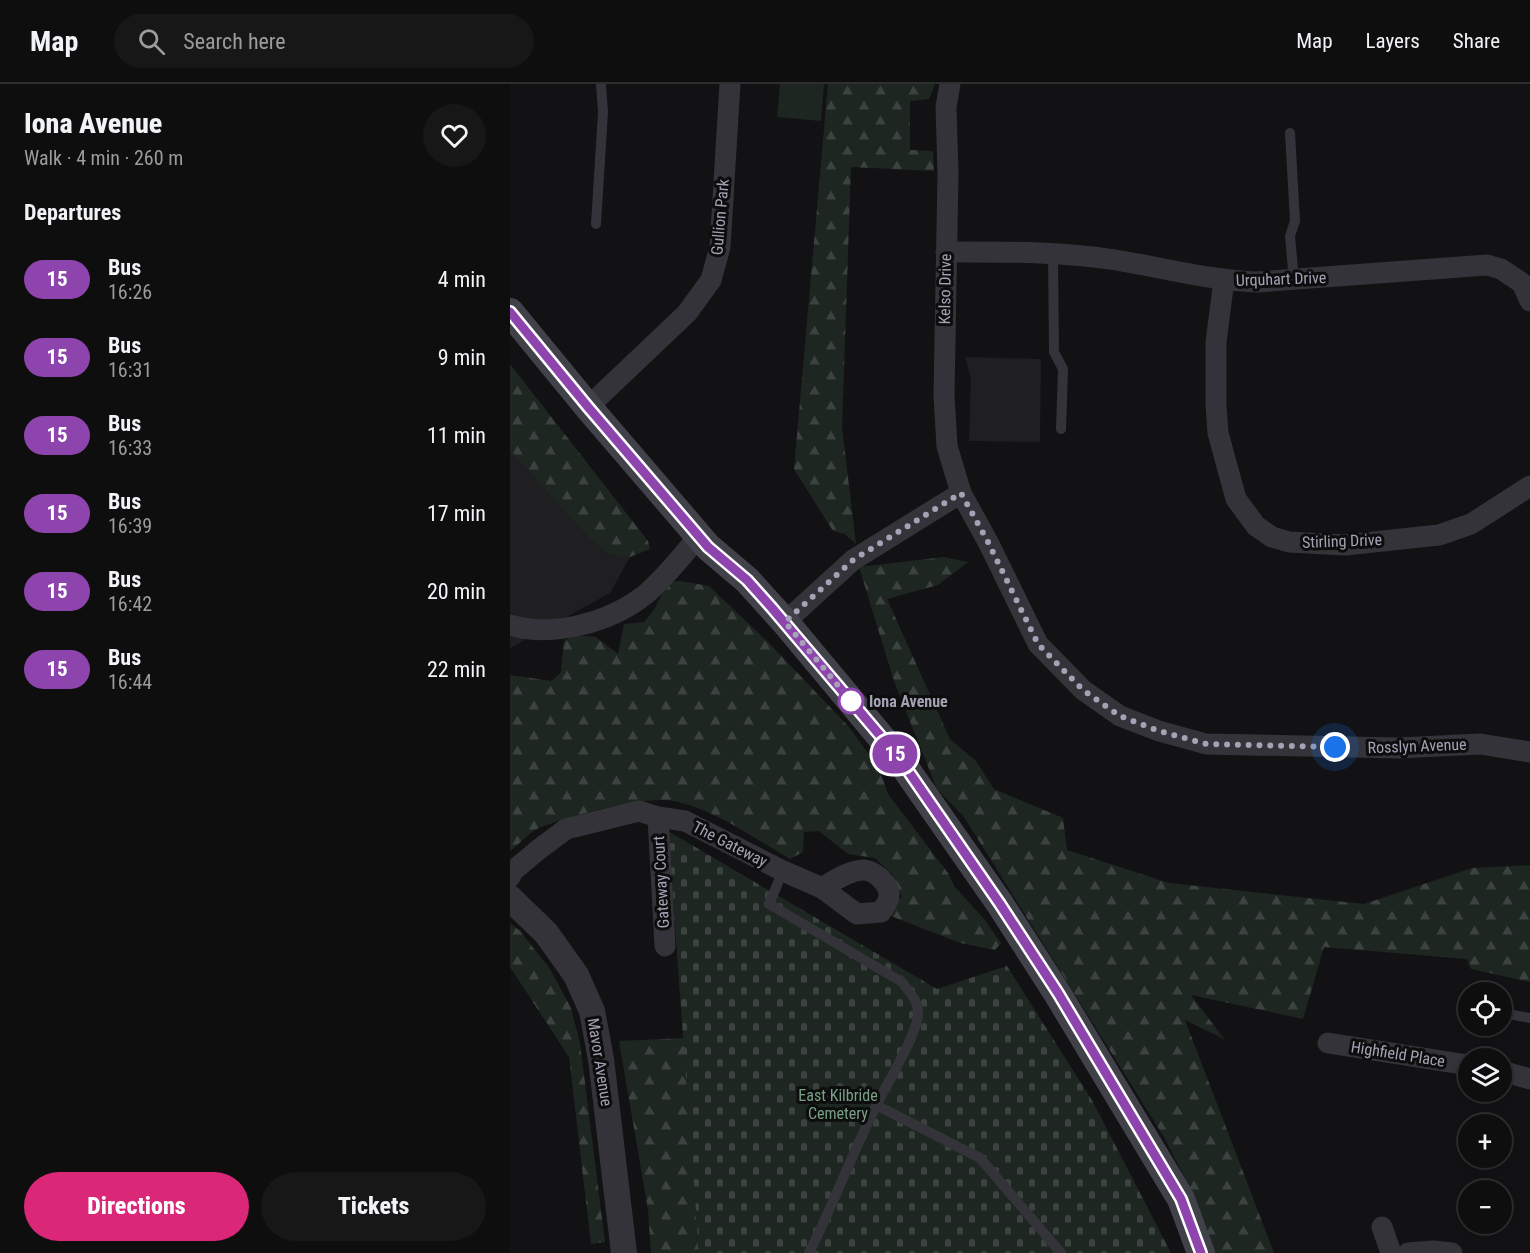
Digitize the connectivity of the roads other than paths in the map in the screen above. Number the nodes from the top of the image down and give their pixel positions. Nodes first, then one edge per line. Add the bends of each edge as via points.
1 (601, 84) edge
2 (730, 84) edge
3 (950, 84) edge
4 (1290, 133) dead end
5 (596, 224) dead end
6 (946, 252) junction
7 (1053, 255) junction
8 (1224, 280) junction
9 (1294, 280) junction
10 (1527, 287) edge
11 (510, 312) edge
12 (588, 407) junction
13 (1061, 429) dead end
14 (1530, 486) edge
15 (961, 493) junction
16 (699, 536) junction
17 (785, 622) junction
18 (510, 625) edge
19 (1530, 752) edge
20 (658, 817) junction
21 (783, 872) junction
22 (510, 877) edge
23 (822, 888) dead end
24 (510, 898) edge
25 (665, 946) dead end
26 (1512, 1014) edge
27 (1530, 1018) edge
28 (1328, 1043) dead end
29 (1458, 1063) edge
30 (1512, 1074) edge
31 (1530, 1079) edge
32 (876, 1105) junction
33 (1382, 1227) dead end
34 (1057, 1252) edge
35 (624, 1253) edge
36 (809, 1253) edge
37 (1201, 1253) edge
38 (1391, 1253) edge
39 (1408, 1253) edge
40 (1452, 1253) edge

1 - 5 lane
2 - 12 street, Gullion Park via 720,247 711,280 687,313
3 - 6 street, Kelso Drive via 946,107
4 - 9 lane
6 - 7 street, Urquhart Drive
6 - 15 street, Kelso Drive via 947,446
7 - 8 street, Urquhart Drive via 1115,260
7 - 13 lane via 1054,352 1063,369
8 - 9 street, Urquhart Drive
8 - 14 street, Stirling Drive via 1216,342 1218,433 1236,499 1256,526 1272,537 1289,542 1346,545 1439,535 1471,525
9 - 10 street, Urquhart Drive via 1487,265 1501,269
11 - 12 main road
12 - 16 main road
15 - 17 street via 853,560
15 - 19 street, Rosslyn Avenue via 1038,644 1083,690 1120,716 1206,744 1398,748 1480,744
16 - 17 main road
16 - 18 street via 657,583 618,611 586,624 558,628
17 - 37 main road via 900,759 1000,904 1181,1199
20 - 21 street, The Gateway via 684,821
20 - 22 street, The Gateway via 639,812 566,829
20 - 25 street, Gateway Court
21 - 23 street, The Gateway
21 - 32 lane via 769,904 902,982 916,1001 919,1015 911,1036
24 - 35 street, Mavor Avenue via 546,933 576,975 592,1011
26 - 27 lane
28 - 29 street, Highfield Place
30 - 31 street
32 - 34 lane via 980,1158
32 - 36 lane
33 - 38 street
39 - 40 street

